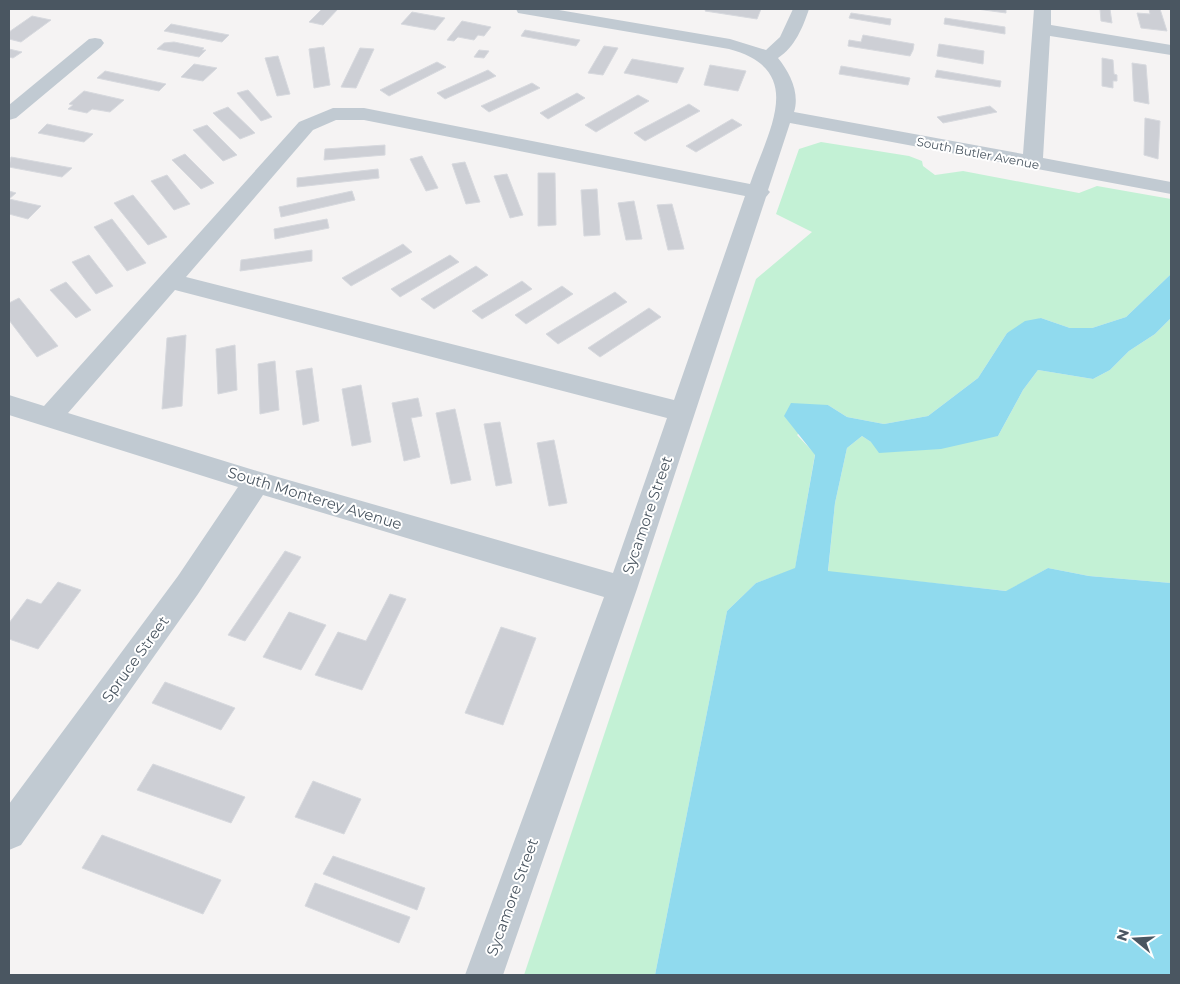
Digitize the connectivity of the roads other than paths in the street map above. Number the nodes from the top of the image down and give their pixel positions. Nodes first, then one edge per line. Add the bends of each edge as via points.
1 (524, 9) edge
2 (801, 9) edge
3 (1044, 9) edge
4 (562, 12) edge
5 (1042, 29) junction
6 (95, 42) dead end
7 (1171, 50) edge
8 (767, 57) junction
9 (9, 114) edge
10 (785, 116) junction
11 (1033, 163) junction
12 (1171, 188) edge
13 (759, 192) junction
14 (169, 281) junction
15 (9, 405) edge
16 (683, 412) junction
17 (49, 418) junction
18 (257, 482) junction
19 (622, 589) junction
20 (9, 833) edge
21 (484, 975) edge

1 - 4 street
2 - 8 street via 786,44
3 - 5 street
4 - 8 street via 730,44
5 - 7 street
5 - 11 street
6 - 9 street
8 - 10 street, Sycamore Street via 777,65 784,80
10 - 11 street, South Butler Avenue
10 - 13 street, Sycamore Street
11 - 12 street, South Butler Avenue
13 - 14 street via 364,114 333,114 306,126
13 - 16 street, Sycamore Street
14 - 16 street
14 - 17 street
15 - 17 street, South Monterey Avenue
16 - 19 street, Sycamore Street
17 - 18 street, South Monterey Avenue
18 - 19 street, South Monterey Avenue
18 - 20 street, Spruce Street via 188,585
19 - 21 street, Sycamore Street

